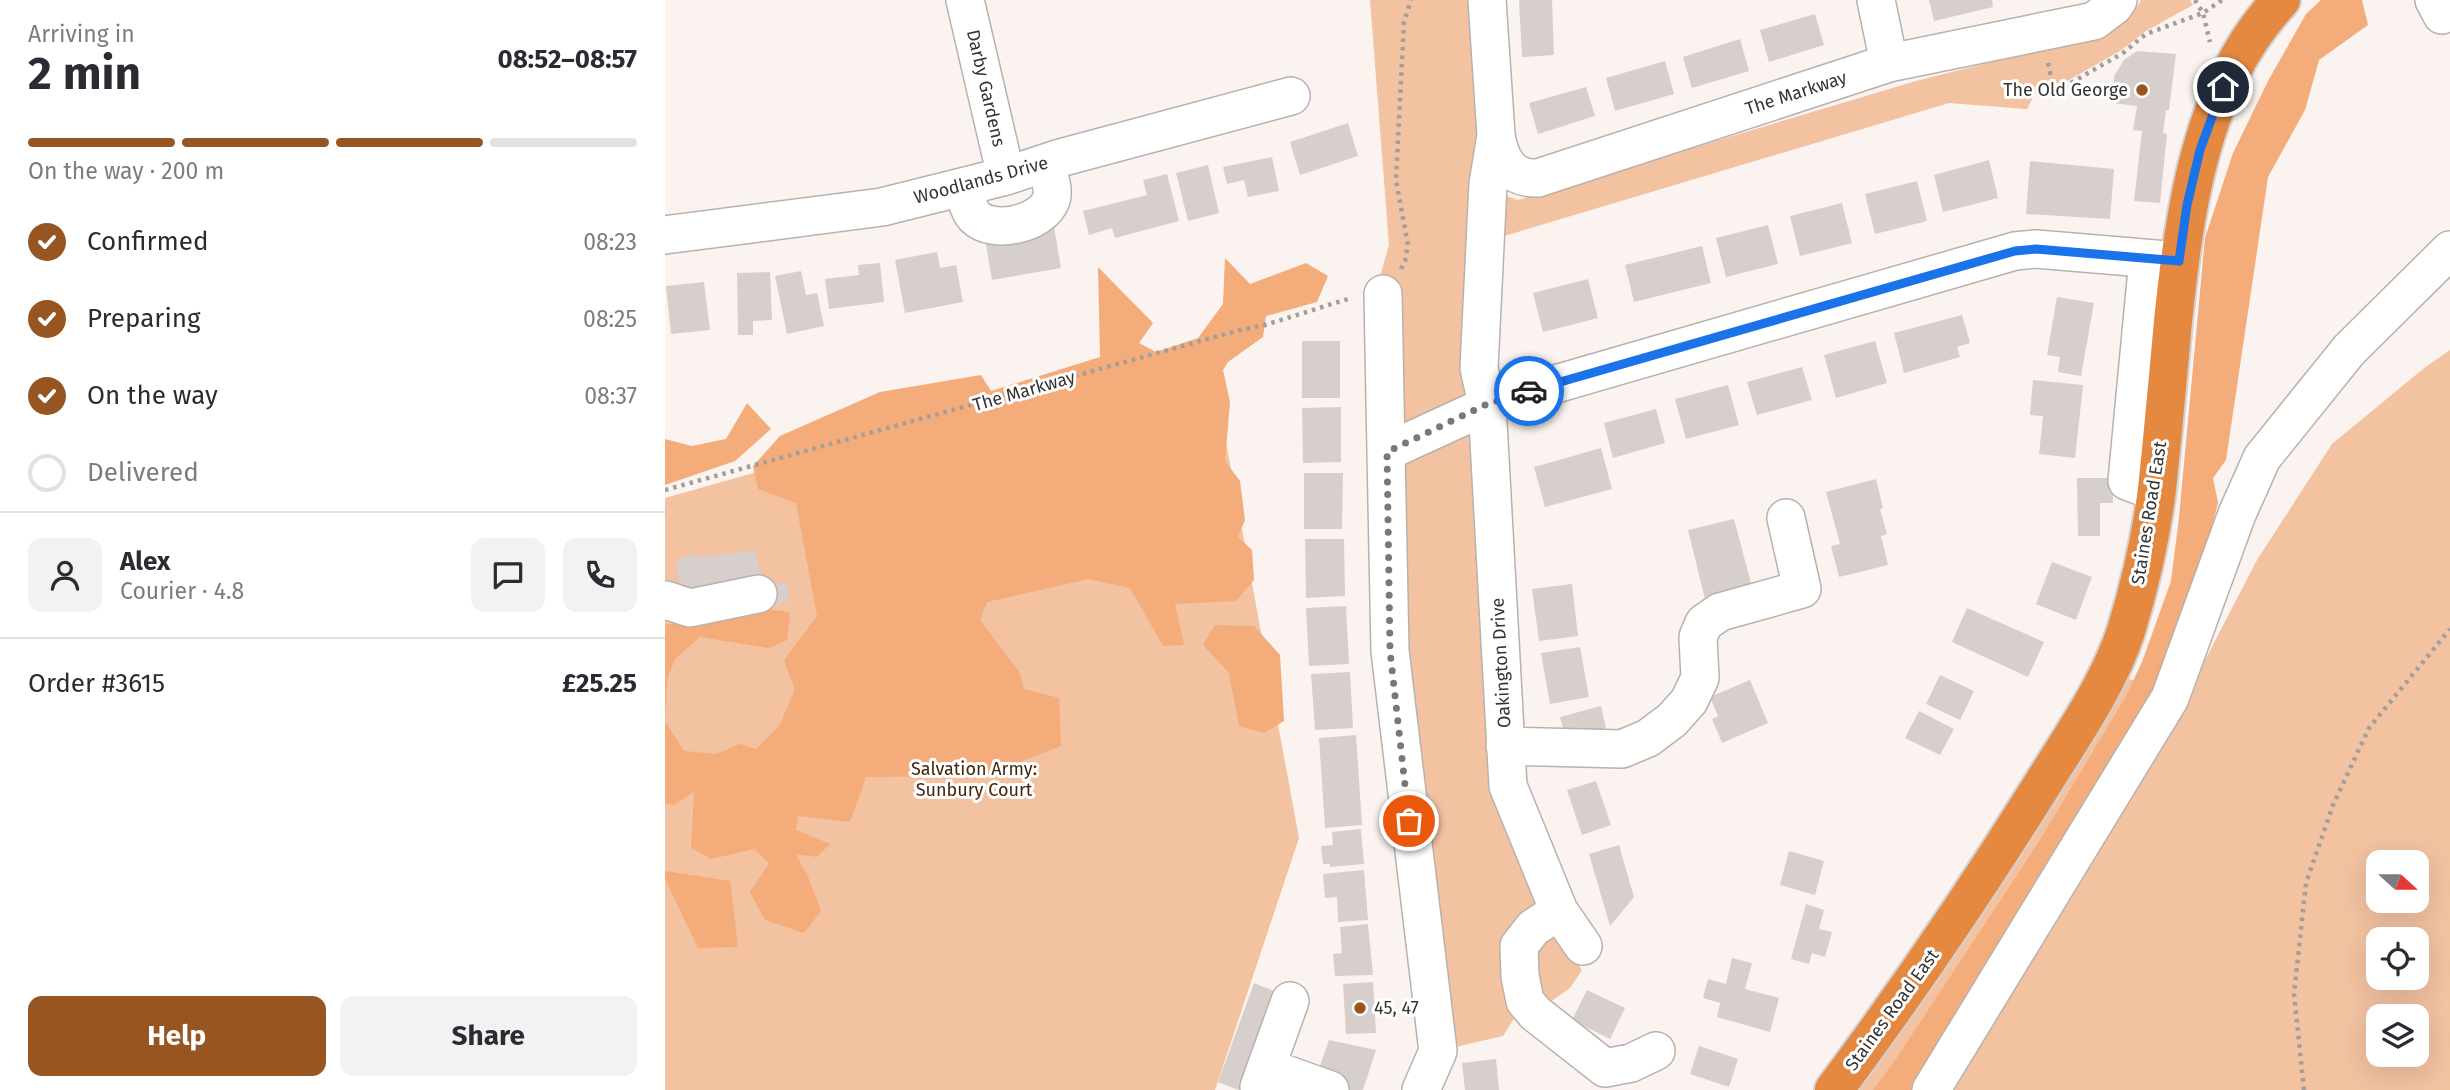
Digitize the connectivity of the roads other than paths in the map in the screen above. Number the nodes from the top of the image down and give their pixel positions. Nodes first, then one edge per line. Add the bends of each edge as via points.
1 (965, 0) edge
2 (1487, 0) edge
3 (1876, 0) edge
4 (2118, 0) edge
5 (2281, 0) edge
6 (2434, 0) edge
7 (2450, 12) edge
8 (1889, 62) junction
9 (1291, 96) dead end
10 (1496, 135) junction
11 (1045, 163) junction
12 (1006, 176) junction
13 (963, 187) junction
14 (665, 235) edge
15 (2450, 250) edge
16 (2164, 260) junction
17 (1383, 292) road end
18 (1487, 404) junction
19 (1387, 452) junction
20 (1786, 518) dead end
21 (666, 591) edge
22 (758, 594) dead end
23 (1506, 746) junction
24 (1559, 911) junction
25 (1583, 946) dead end
26 (1290, 1001) dead end
27 (1656, 1051) dead end
28 (1597, 1079) edge
29 (1330, 1090) edge
30 (1421, 1090) edge
31 (1834, 1090) edge
32 (1931, 1090) edge

1 - 12 street, Darby Gardens
2 - 10 street, Oakington Drive
3 - 8 street
4 - 8 street, The Markway via 2094,21
5 - 16 highway, Staines Road East via 2223,87 2187,205
6 - 7 street via 2442,15
8 - 10 street, The Markway via 1538,178 1509,169 1499,155
9 - 11 street, Woodlands Drive
10 - 18 street, Oakington Drive via 1488,184 1479,368
11 - 12 street, Woodlands Drive
11 - 13 street via 1052,199 1036,218 998,227 987,224 972,215
12 - 13 street, Woodlands Drive
13 - 14 street, Woodlands Drive via 882,207
15 - 32 street via 2349,350 2262,458 2170,698
16 - 18 street via 2015,251
16 - 31 highway, Staines Road East via 2156,492 2144,568 2125,635 2108,675 1980,883
17 - 19 street
18 - 19 street
18 - 23 street, Oakington Drive
19 - 30 street via 1390,651 1438,1051
20 - 23 street via 1802,589 1720,612 1704,623 1697,645 1700,678 1689,702 1672,720 1648,738 1622,749
21 - 22 street via 690,608
23 - 24 street, Oakington Drive via 1509,786
24 - 25 street, Oakington Drive
24 - 28 street via 1533,928 1519,946 1525,1001
26 - 29 street via 1262,1077
27 - 28 street

